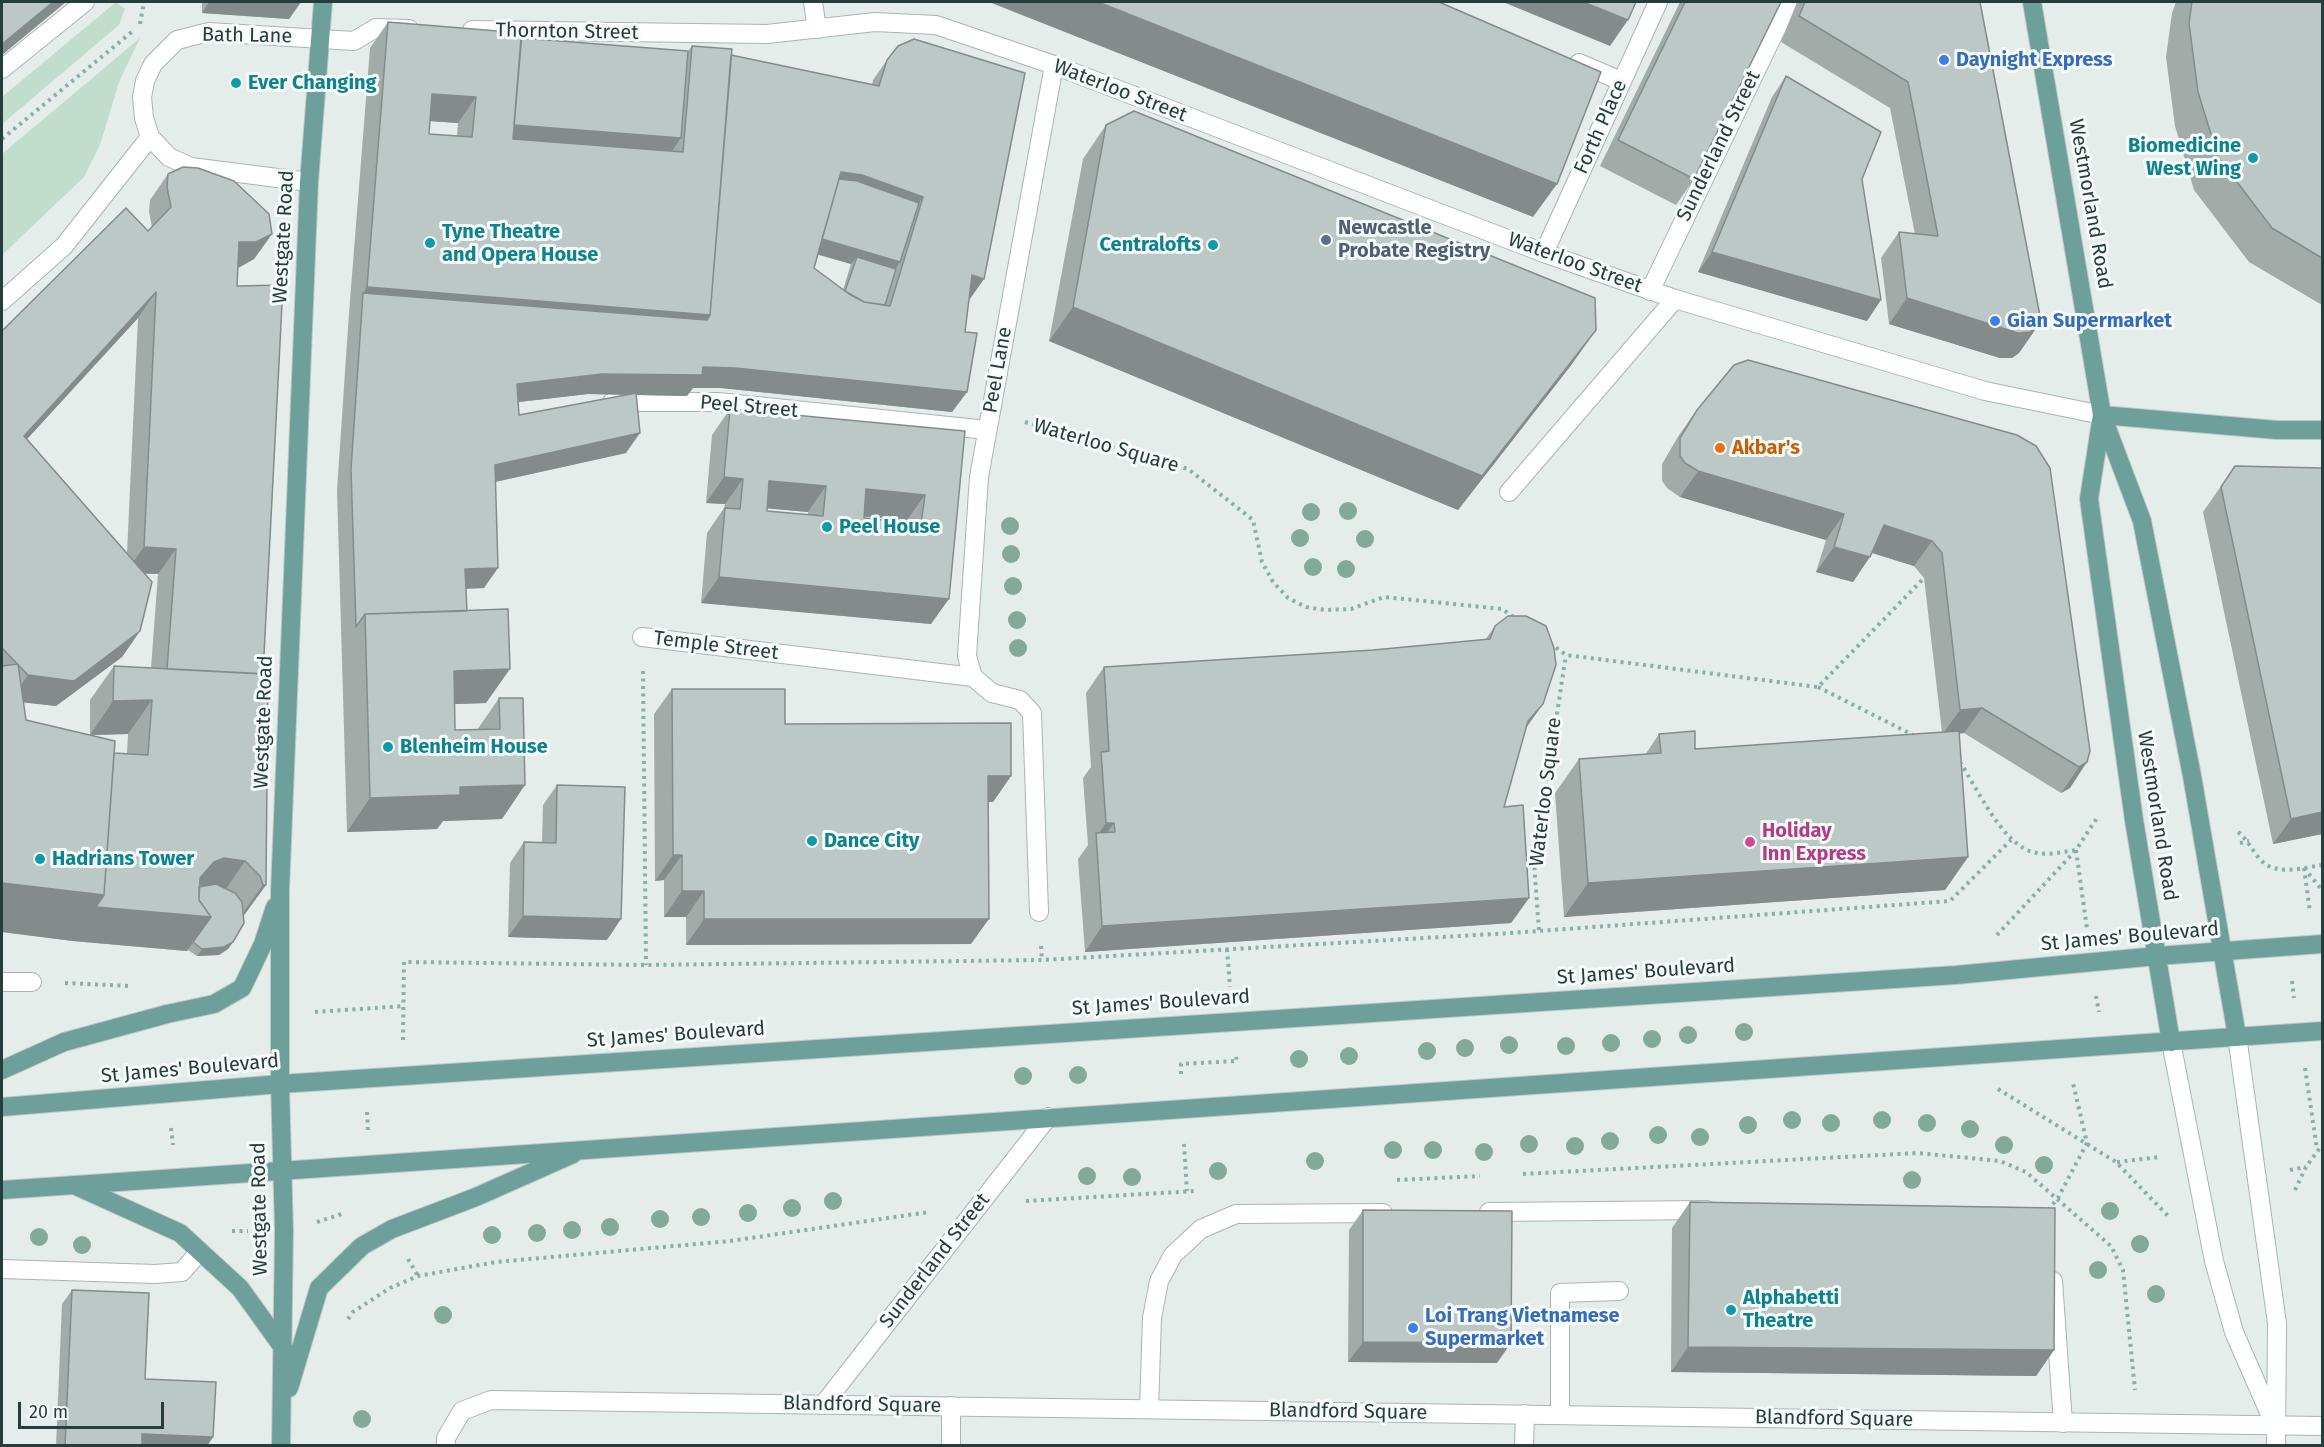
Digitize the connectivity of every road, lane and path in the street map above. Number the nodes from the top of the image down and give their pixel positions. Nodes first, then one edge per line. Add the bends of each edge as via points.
1 (85, 2) edge
2 (144, 2) edge
3 (323, 2) edge
4 (813, 2) edge
5 (1658, 2) edge
6 (1789, 2) edge
7 (2032, 2) edge
8 (140, 24) junction
9 (817, 29) junction
10 (426, 30) edge
11 (450, 30) edge
12 (320, 39) junction
13 (165, 50) junction
14 (1567, 58) edge
15 (1054, 65) junction
16 (2, 69) edge
17 (1621, 81) junction
18 (150, 137) junction
19 (2, 139) edge
20 (309, 182) junction
21 (1544, 252) junction
22 (1650, 291) junction
23 (1675, 299) junction
24 (2, 301) edge
25 (597, 402) edge
26 (2102, 415) junction
27 (988, 421) junction
28 (2322, 430) edge
29 (1509, 492) edge
30 (1924, 578) edge
31 (1521, 622) edge
32 (642, 638) joint
33 (1548, 642) edge
34 (1566, 655) junction
35 (973, 677) junction
36 (1818, 687) junction
37 (1917, 738) edge
38 (1958, 758) edge
39 (2091, 828) dead end
40 (2011, 840) junction
41 (2249, 842) dead end
42 (2076, 850) junction
43 (2322, 865) edge
44 (2304, 868) junction
45 (2322, 890) edge
46 (280, 891) junction
47 (1039, 912) dead end
48 (1539, 930) junction
49 (2322, 944) edge
50 (1227, 949) junction
51 (2223, 951) junction
52 (2157, 956) junction
53 (646, 965) junction
54 (1956, 975) junction
55 (2, 982) edge
56 (32, 982) joint
57 (133, 986) dead end
58 (1233, 1021) junction
59 (2322, 1031) edge
60 (2237, 1036) junction
61 (2171, 1042) junction
62 (1947, 1058) junction
63 (2, 1070) edge
64 (402, 1076) junction
65 (280, 1084) junction
66 (2, 1107) edge
67 (1183, 1108) junction
68 (367, 1110) dead end
69 (1048, 1117) junction
70 (2087, 1143) junction
71 (2322, 1145) edge
72 (586, 1148) junction
73 (370, 1164) junction
74 (2306, 1167) dead end
75 (283, 1170) junction
76 (75, 1186) junction
77 (2, 1190) edge
78 (1187, 1191) dead end
79 (1727, 1210) edge
80 (1475, 1212) edge
81 (1404, 1213) edge
82 (2044, 1215) joint
83 (2174, 1222) dead end
84 (200, 1251) junction
85 (2, 1269) edge
86 (1619, 1291) dead end
87 (284, 1349) junction
88 (823, 1405) junction
89 (951, 1406) junction
90 (283, 1409) junction
91 (1149, 1409) junction
92 (1525, 1414) junction
93 (1560, 1414) junction
94 (2063, 1423) junction
95 (2275, 1426) junction
96 (2322, 1426) edge
97 (281, 1446) edge
98 (446, 1446) edge
99 (951, 1446) edge
100 (1524, 1446) edge
101 (2276, 1446) edge

1 - 16 street
2 - 8 path
3 - 12 main road, Westgate Road
4 - 9 street
5 - 17 street, Forth Place
6 - 22 street, Sunderland Street
7 - 26 main road, Westmorland Road
8 - 13 path
8 - 19 path
9 - 11 street, Thornton Street via 767,34
9 - 15 street, Waterloo Street via 875,22 936,25
10 - 12 street via 376,28 354,41
12 - 13 street, Bath Lane via 209,32 177,40
12 - 20 main road, Westgate Road
13 - 18 street via 153,64 142,98
14 - 17 street
15 - 21 street, Waterloo Street
15 - 27 street, Peel Lane
17 - 21 street, Forth Place
18 - 20 street via 169,157 191,167
18 - 24 street via 64,246
20 - 46 main road, Westgate Road
21 - 22 street, Waterloo Street
22 - 23 street, Waterloo Street
23 - 26 street, Waterloo Street via 1985,391
23 - 29 street
25 - 27 street, Peel Street via 718,402
26 - 28 main road via 2277,430
26 - 51 main road, Westmorland Road via 2142,521
26 - 52 main road, Westmorland Road via 2089,499 2133,820
27 - 31 path, Waterloo Square via 1188,469 1253,520 1262,562 1273,582 1288,598 1306,607 1351,609 1384,597 1502,609
27 - 35 street, Peel Lane via 979,477 967,656
30 - 36 path
32 - 35 street, Temple Street
32 - 53 path, Temple Street
33 - 34 path
34 - 36 path
34 - 48 path, Waterloo Square via 1534,863
35 - 47 street via 992,693 1020,700 1032,713
36 - 37 path
38 - 40 path
39 - 42 path
40 - 42 path via 2032,852
40 - 48 path via 1950,901
41 - 44 path via 2264,863 2274,869
42 - 54 path
43 - 44 path
44 - 45 path
46 - 63 main road via 263,944 242,988 214,1004 64,1042
46 - 65 main road, Westgate Road
48 - 50 path
49 - 51 main road, St James' Boulevard
50 - 53 path via 1042,960
50 - 58 path
51 - 52 main road, St James' Boulevard
51 - 60 main road, Westmorland Road
52 - 54 main road, St James' Boulevard
52 - 61 main road, Westmorland Road
53 - 64 path via 404,962
54 - 58 main road, St James' Boulevard
55 - 56 street
56 - 57 path
58 - 64 main road, St James' Boulevard
58 - 67 path via 1237,1061 1181,1064
59 - 60 main road
60 - 61 main road
60 - 95 street, Westmorland Road via 2277,1323
61 - 62 main road
61 - 95 street, Westmorland Road via 2214,1261 2235,1332
62 - 67 main road
62 - 70 path
64 - 65 main road, St James' Boulevard
65 - 66 main road, St James' Boulevard
65 - 75 main road, Westgate Road
67 - 69 main road
67 - 78 path
68 - 73 path
69 - 72 main road
69 - 88 street, Sunderland Street
70 - 82 path via 2058,1198
70 - 83 path via 2116,1162
71 - 74 path
72 - 73 main road
72 - 90 main road via 362,1246 319,1288
73 - 75 main road
75 - 76 main road
75 - 87 main road, Westgate Road
76 - 77 main road
76 - 84 main road via 180,1233
79 - 80 street
81 - 91 street via 1236,1214 1201,1229 1173,1255 1159,1281 1152,1318
82 - 94 street via 2049,1229
84 - 85 street via 182,1272
84 - 87 main road via 240,1288
86 - 93 street via 1560,1293
87 - 90 main road, Westgate Road
88 - 89 street, Blandford Square
88 - 98 street, Blandford Square via 491,1400 462,1411 446,1438
89 - 91 street, Blandford Square
89 - 99 street
90 - 97 main road, Westgate Road
91 - 92 street, Blandford Square
92 - 93 street, Blandford Square
92 - 100 street
93 - 94 street, Blandford Square
94 - 95 street, Blandford Square
95 - 96 street, Blandford Square
95 - 101 street, Westmorland Road

